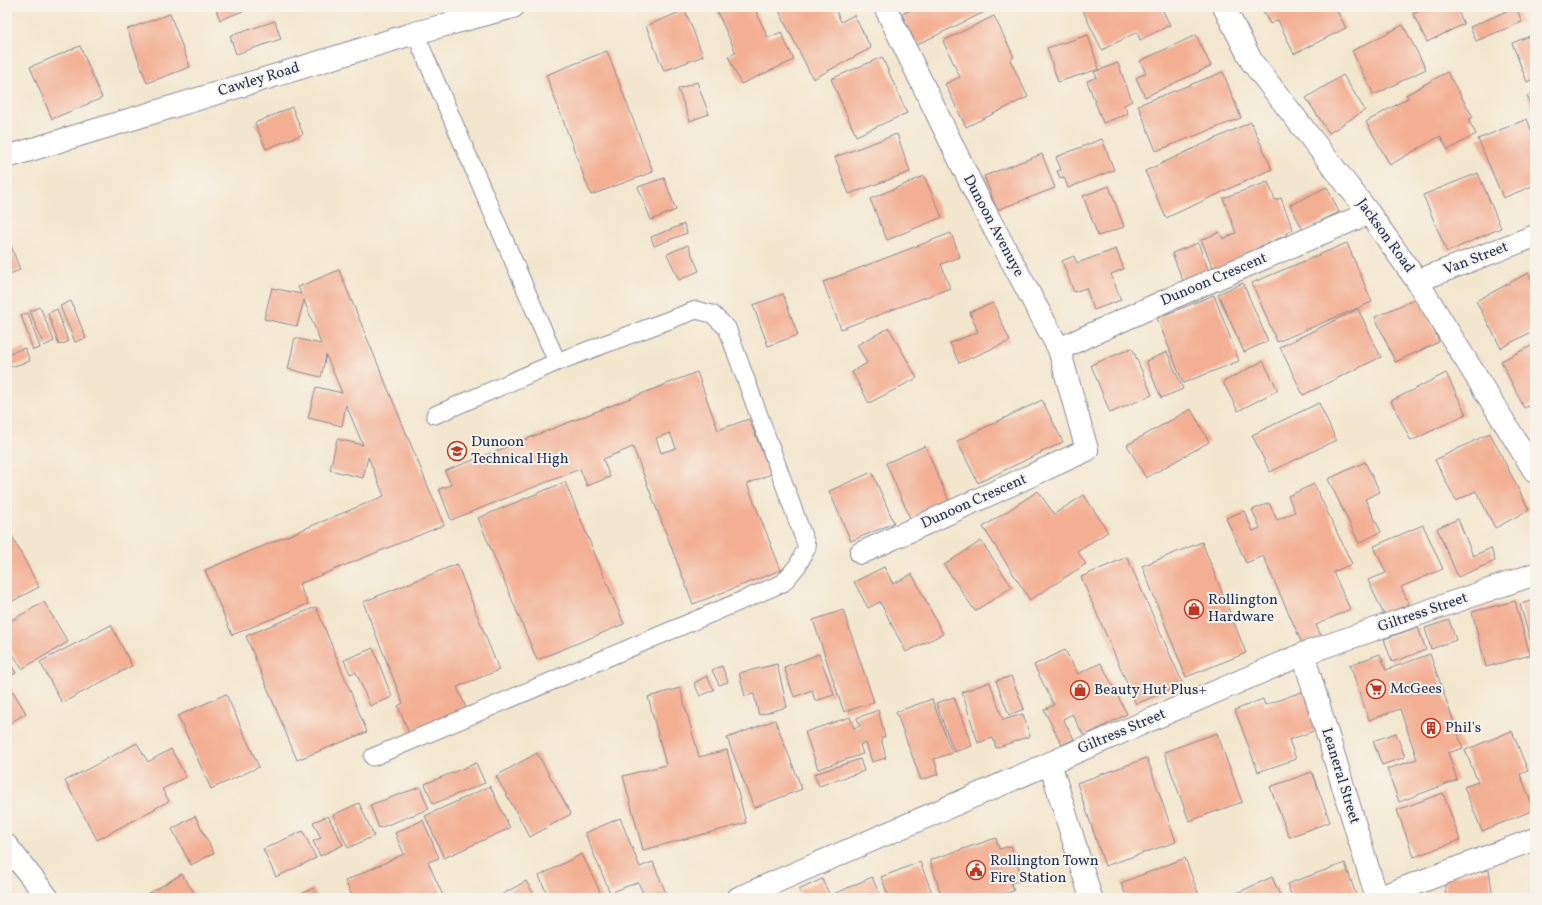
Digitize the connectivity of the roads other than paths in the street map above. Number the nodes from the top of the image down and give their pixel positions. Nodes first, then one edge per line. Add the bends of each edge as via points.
1 (513, 7) edge
2 (885, 7) edge
3 (1224, 7) edge
4 (415, 33) junction
5 (7, 157) edge
6 (1369, 213) junction
7 (1535, 236) edge
8 (1417, 281) junction
9 (1059, 349) junction
10 (558, 362) junction
11 (435, 415) dead end
12 (1087, 450) joint
13 (1535, 472) edge
14 (861, 553) dead end
15 (1535, 574) edge
16 (1303, 654) junction
17 (373, 757) dead end
18 (1050, 763) junction
19 (1535, 839) edge
20 (7, 846) edge
21 (48, 898) edge
22 (738, 898) edge
23 (1091, 898) edge
24 (1377, 898) edge

1 - 4 street, Cawley Road
2 - 9 street, Dunoon Avenuye via 980,202
3 - 6 street, Jackson Road via 1252,62
4 - 5 street, Cawley Road
4 - 10 lane
6 - 8 street, Jackson Road
6 - 9 street, Dunoon Crescent
7 - 8 street, Van Street
8 - 13 street, Jackson Road
9 - 12 street, Dunoon Avenuye
10 - 11 lane
10 - 17 lane via 696,310 712,314 727,328 807,546 798,565 783,583
12 - 14 street, Dunoon Crescent
15 - 16 street, Giltress Street
16 - 18 street, Giltress Street
16 - 24 street, Leaneral Street
18 - 22 street, Giltress Street
18 - 23 street
19 - 24 street
20 - 21 street

